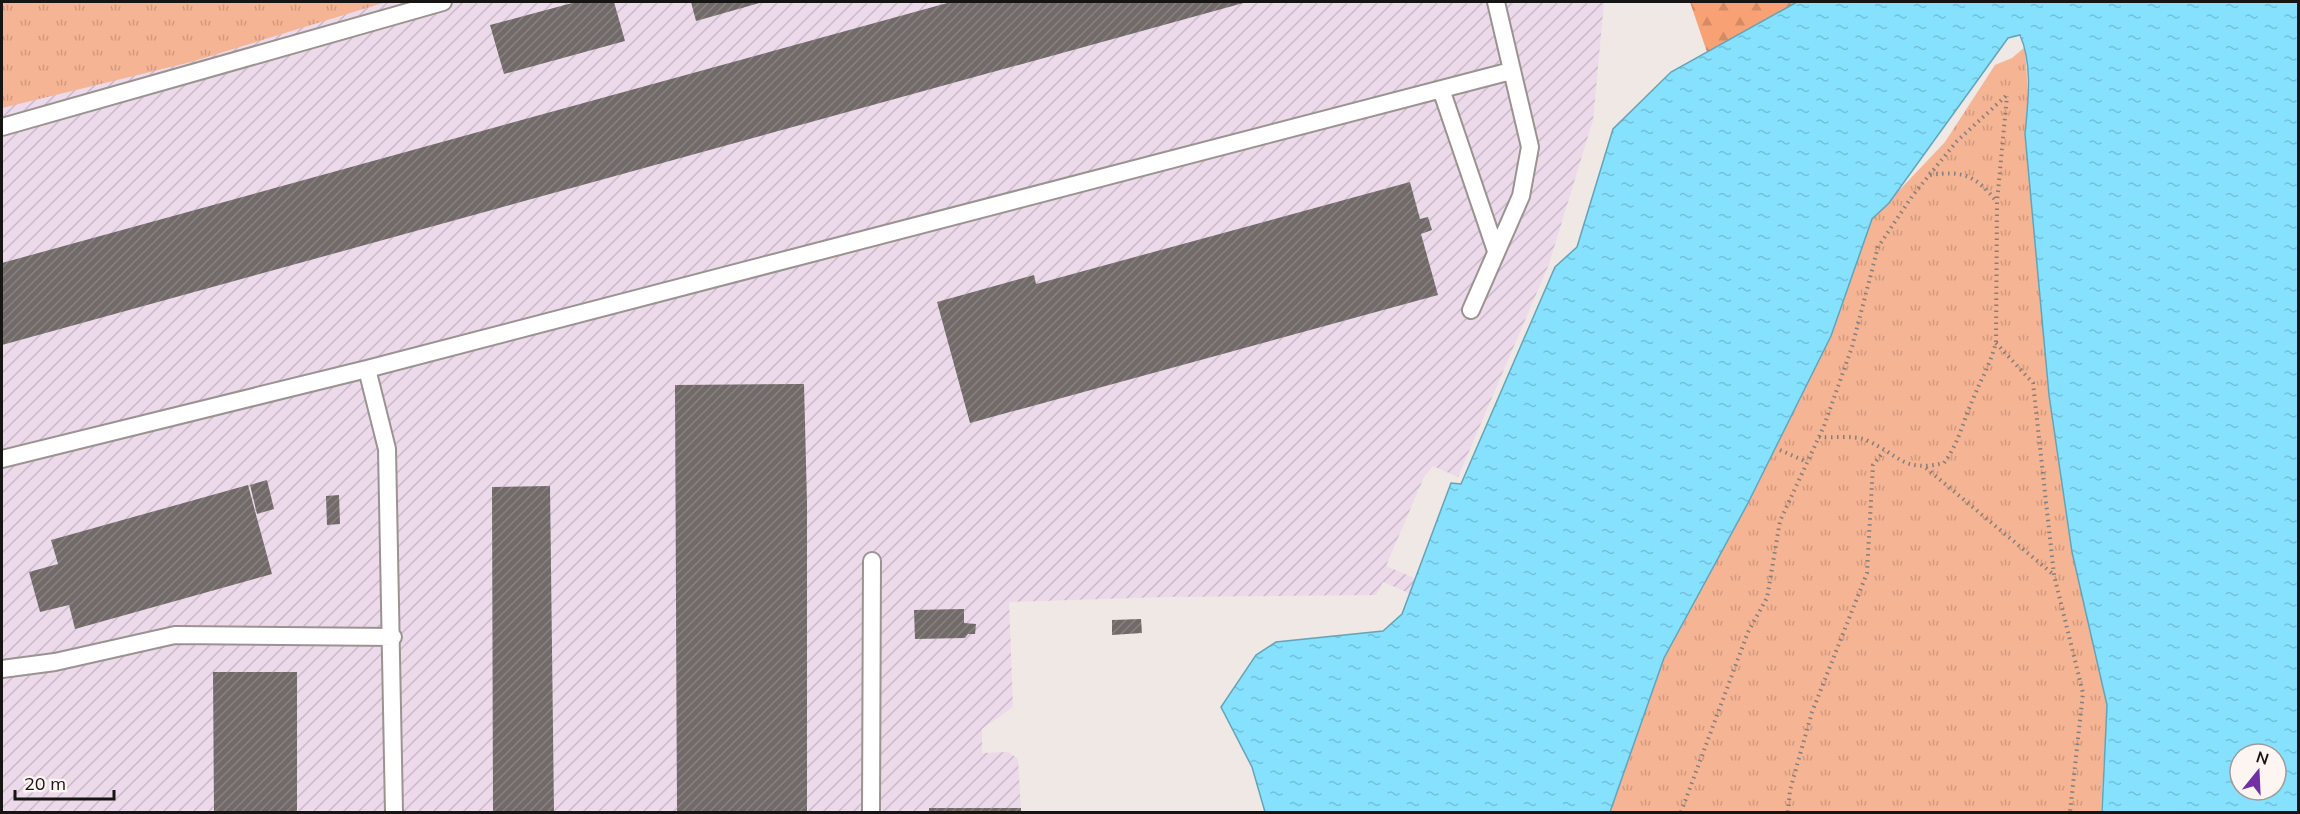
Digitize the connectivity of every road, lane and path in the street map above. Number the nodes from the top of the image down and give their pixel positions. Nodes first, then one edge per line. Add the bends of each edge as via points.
1 (443, 2) edge
2 (1496, 2) edge
3 (1511, 71) junction
4 (1441, 89) junction
5 (2, 127) edge
6 (1929, 175) junction
7 (1997, 202) junction
8 (1496, 251) junction
9 (1471, 310) dead end
10 (1996, 342) junction
11 (367, 369) junction
12 (1819, 437) junction
13 (1780, 450) dead end
14 (1884, 451) junction
15 (2, 459) edge
16 (1807, 462) junction
17 (1926, 467) junction
18 (872, 561) dead end
19 (2054, 575) junction
20 (393, 637) junction
21 (2, 669) edge
22 (394, 813) edge
23 (871, 813) edge
24 (1682, 813) edge
25 (1788, 813) edge
26 (2070, 813) edge

1 - 5 lane
2 - 3 lane
3 - 4 lane
3 - 8 lane via 1530,147 1521,196
4 - 8 lane
4 - 11 lane
6 - 7 path via 1962,174 1980,182
6 - 7 path via 1957,141 2007,95
6 - 12 path via 1878,247 1852,347
7 - 10 path
8 - 9 lane
10 - 17 path via 1956,447 1944,463
10 - 19 path via 2033,384
11 - 15 lane
11 - 20 lane via 387,449
12 - 14 path via 1864,439
12 - 16 path
13 - 16 path
14 - 17 path via 1904,463
14 - 25 path via 1873,465 1867,573 1812,712 1790,790
16 - 24 path via 1780,521 1767,598 1748,632
17 - 19 path
18 - 23 lane
19 - 26 path via 2083,693
20 - 21 lane via 175,635 55,662
20 - 22 lane

